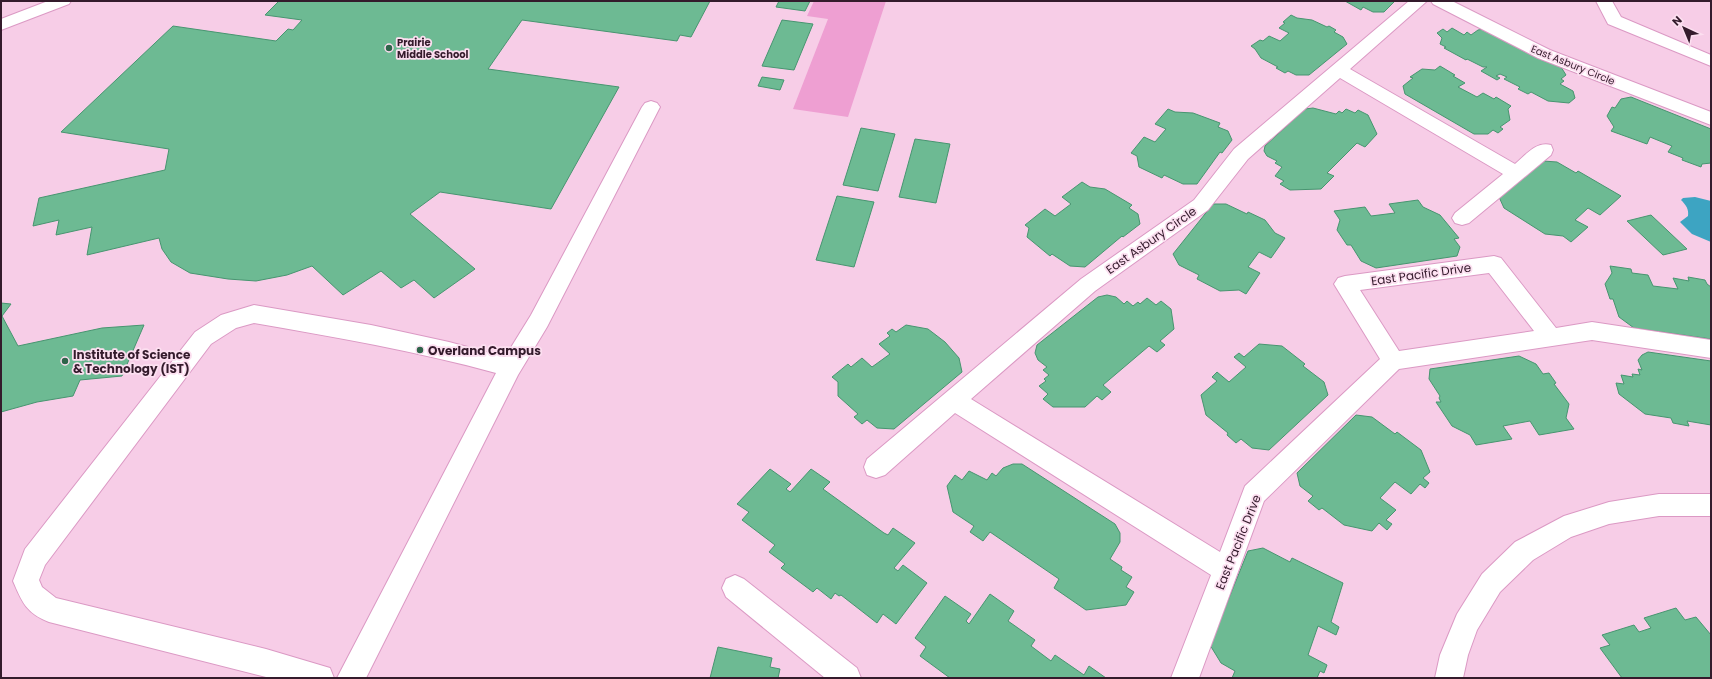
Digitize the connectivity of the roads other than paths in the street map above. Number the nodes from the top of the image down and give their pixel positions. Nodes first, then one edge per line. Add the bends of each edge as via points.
1 (63, 1) edge
2 (1419, 1) edge
3 (1439, 1) edge
4 (1604, 1) edge
5 (1, 25) edge
6 (1711, 61) edge
7 (1339, 70) junction
8 (650, 107) dead end
9 (1711, 120) edge
10 (1544, 150) dead end
11 (1516, 173) junction
12 (1462, 218) dead end
13 (1551, 337) junction
14 (1711, 349) edge
15 (1393, 361) junction
16 (510, 368) junction
17 (953, 400) junction
18 (876, 467) dead end
19 (1711, 505) edge
20 (1226, 570) junction
21 (735, 588) dead end
22 (320, 678) edge
23 (351, 678) edge
24 (847, 678) edge
25 (1185, 678) edge
26 (1449, 678) edge

1 - 5 street
2 - 7 street, East Asbury Circle
3 - 9 street, East Asbury Circle via 1544,54
4 - 6 street via 1614,20
7 - 11 street
7 - 17 street, East Asbury Circle via 1241,154 1201,205 1088,285
8 - 16 street via 538,321
10 - 11 street
11 - 12 street
13 - 14 street via 1592,331
13 - 15 street
13 - 15 street, East Pacific Drive via 1494,264 1345,284
15 - 20 street, East Pacific Drive via 1254,494
16 - 22 street via 449,350 292,320 254,314 229,321 203,338 34,558 26,581 33,596 49,608
16 - 23 street
17 - 18 street, East Asbury Circle
17 - 20 street
19 - 26 street via 1659,505 1609,513 1564,528 1524,551 1491,583 1466,623 1454,655
20 - 25 street, East Pacific Drive
21 - 24 street

